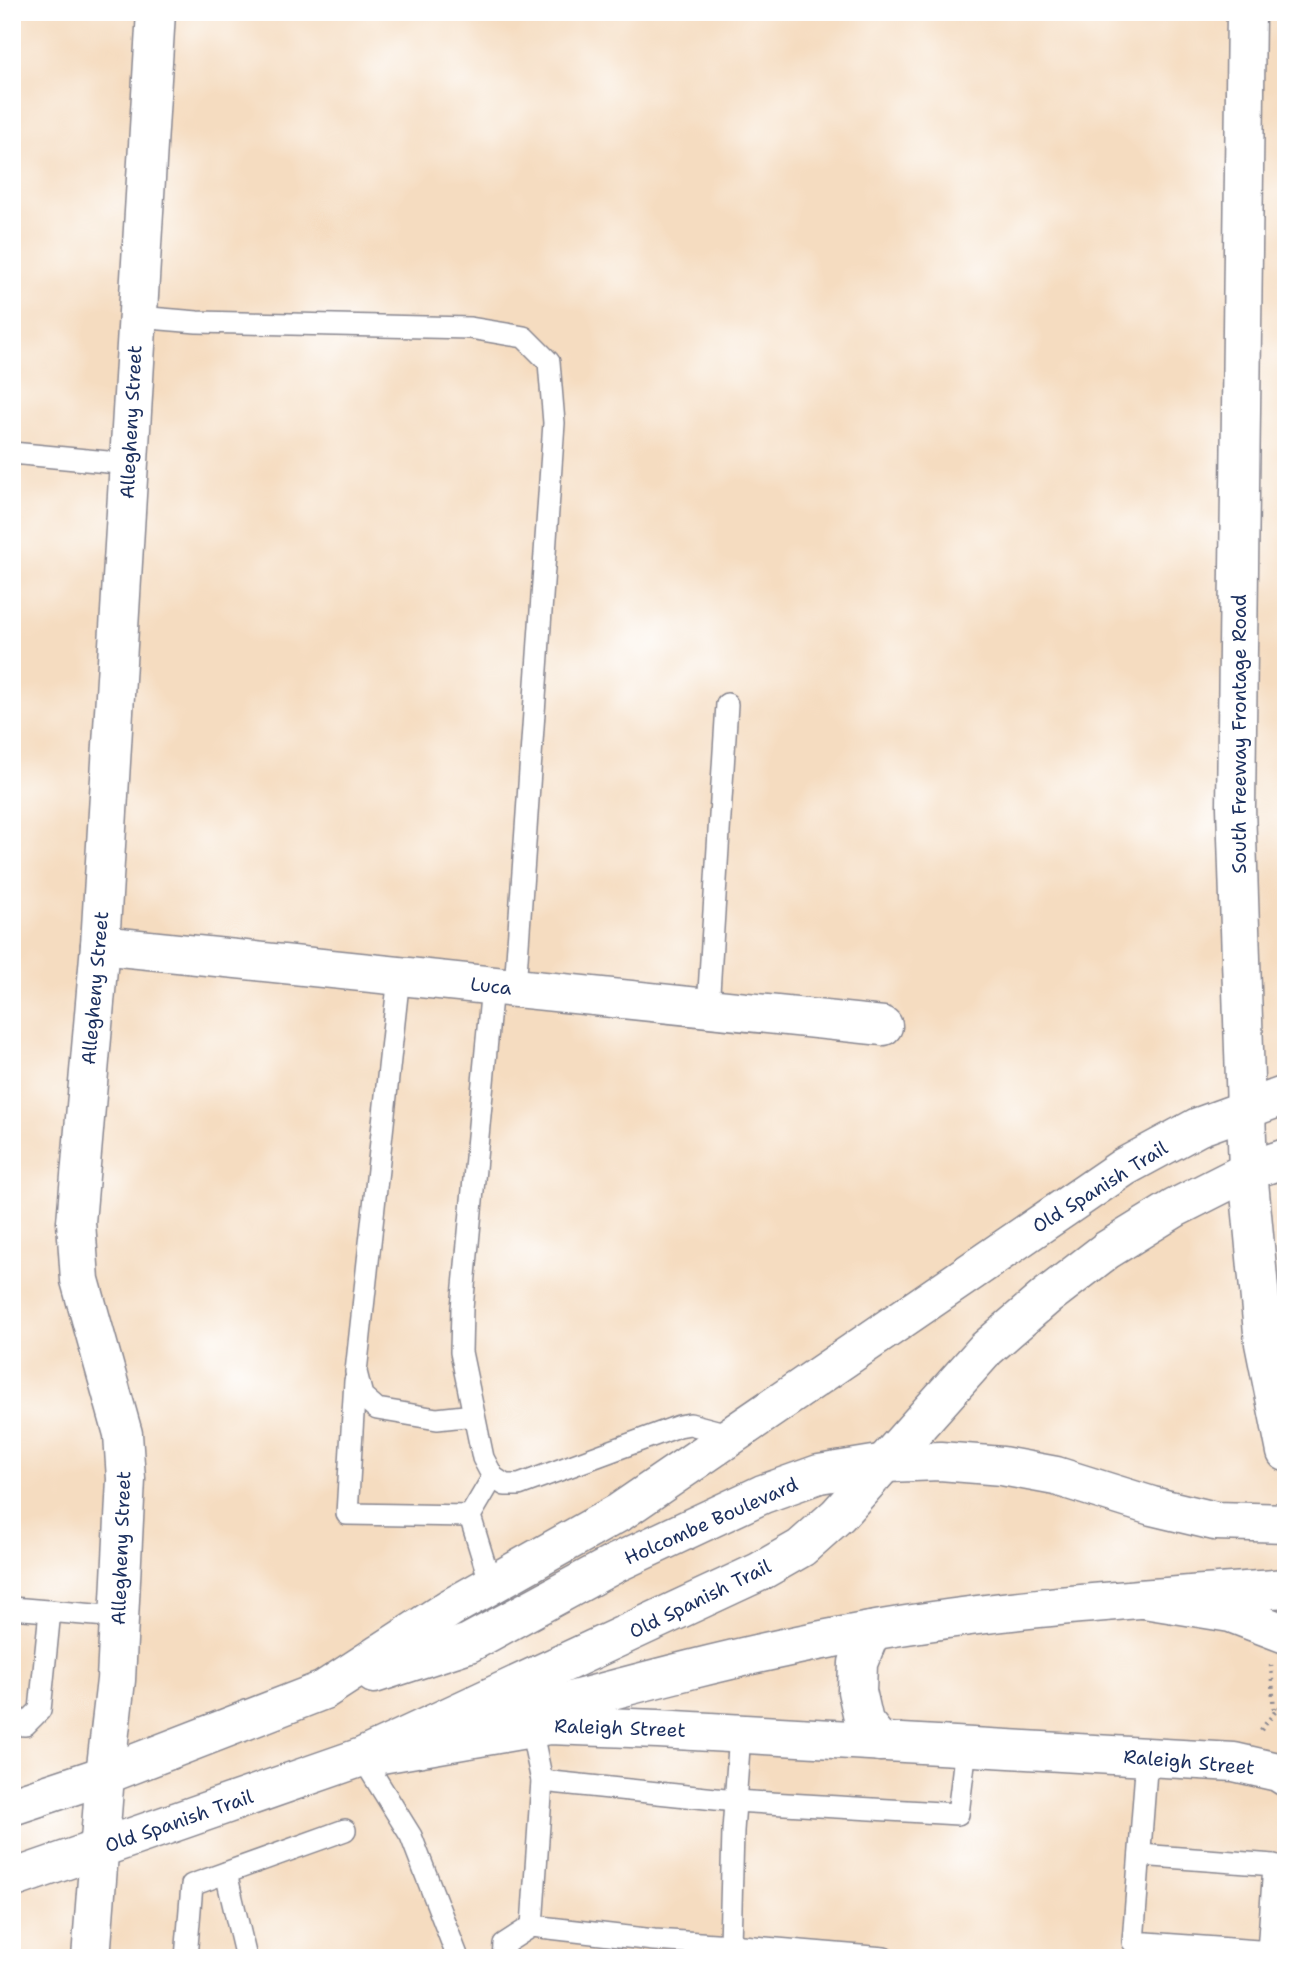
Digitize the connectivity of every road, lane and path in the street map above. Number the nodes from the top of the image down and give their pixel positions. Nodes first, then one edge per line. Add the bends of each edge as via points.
1 (156, 12) edge
2 (1246, 12) edge
3 (138, 317) junction
4 (12, 453) edge
5 (129, 464) junction
6 (727, 704) dead end
7 (100, 945) junction
8 (399, 976) junction
9 (503, 987) junction
10 (708, 1008) junction
11 (883, 1026) dead end
12 (1286, 1095) edge
13 (1245, 1108) junction
14 (1286, 1158) edge
15 (1248, 1171) junction
16 (356, 1372) junction
17 (474, 1415) junction
18 (732, 1435) junction
19 (1286, 1452) edge
20 (886, 1463) junction
21 (494, 1477) junction
22 (470, 1516) junction
23 (1286, 1523) edge
24 (491, 1585) junction
25 (1286, 1588) edge
26 (1144, 1599) junction
27 (12, 1608) edge
28 (50, 1611) junction
29 (119, 1616) junction
30 (871, 1631) junction
31 (1278, 1648) edge
32 (324, 1690) junction
33 (1273, 1713) dead end
34 (12, 1724) edge
35 (531, 1728) junction
36 (740, 1734) junction
37 (880, 1742) junction
38 (966, 1746) junction
39 (362, 1757) junction
40 (1147, 1757) junction
41 (105, 1775) junction
42 (1286, 1777) edge
43 (542, 1781) junction
44 (735, 1801) junction
45 (12, 1806) edge
46 (345, 1830) dead end
47 (99, 1849) junction
48 (1140, 1855) junction
49 (226, 1873) junction
50 (12, 1880) edge
51 (532, 1926) junction
52 (730, 1945) junction
53 (1277, 1953) edge
54 (91, 1958) edge
55 (186, 1958) edge
56 (246, 1958) edge
57 (458, 1958) edge
58 (503, 1958) edge
59 (884, 1958) edge

1 - 3 main road, Allegheny Street
2 - 13 main road, South Freeway Frontage Road via 1236,807
3 - 5 main road, Allegheny Street
3 - 9 lane via 470,328 524,337 549,362 554,423
4 - 5 lane
5 - 7 main road, Allegheny Street
6 - 10 lane
7 - 8 main road, Luca
7 - 29 main road, Allegheny Street via 76,1222 80,1280 123,1434 126,1479
8 - 9 main road, Luca
8 - 16 lane
9 - 10 main road, Luca
9 - 17 lane via 461,1308 461,1352
10 - 11 main road, Luca
12 - 13 main road, Old Spanish Trail
13 - 15 main road, South Freeway Frontage Road
13 - 18 main road, Old Spanish Trail via 1198,1127 1124,1167
14 - 15 main road, Old Spanish Trail
15 - 19 main road, South Freeway Frontage Road via 1264,1343
15 - 20 main road, Old Spanish Trail via 1107,1250 1046,1297 986,1349
16 - 17 lane via 362,1396 377,1409 437,1419
16 - 22 lane via 347,1514
17 - 21 lane via 483,1458
18 - 21 lane via 690,1424 519,1485 505,1485
18 - 24 main road, Old Spanish Trail via 620,1512
20 - 23 main road, Holcombe Boulevard via 1002,1466 1056,1476 1215,1521
20 - 32 main road, Holcombe Boulevard via 819,1474 763,1494 616,1563 469,1643
20 - 39 main road, Old Spanish Trail via 801,1548 759,1572
21 - 22 lane
22 - 24 lane
24 - 32 main road, Old Spanish Trail
25 - 26 main road
26 - 30 main road via 1026,1608
26 - 31 main road via 1231,1613
27 - 28 lane
28 - 29 lane
28 - 34 lane via 40,1710 25,1725
29 - 41 main road, Allegheny Street
30 - 37 main road via 858,1663 857,1691 864,1722
30 - 39 main road via 680,1672
31 - 33 path
32 - 41 main road, Old Spanish Trail
35 - 36 main road, Raleigh Street via 549,1725
35 - 39 main road, Raleigh Street
35 - 43 lane
36 - 37 main road, Raleigh Street
36 - 44 lane
37 - 38 main road, Raleigh Street
38 - 40 main road, Raleigh Street
38 - 44 lane via 958,1814
39 - 47 main road, Old Spanish Trail
39 - 57 lane via 411,1836
40 - 42 main road, Raleigh Street via 1234,1762
40 - 48 lane
41 - 45 main road, Old Spanish Trail
41 - 47 main road, Allegheny Street
43 - 44 lane
43 - 51 lane
44 - 52 lane
46 - 49 lane
47 - 50 main road, Old Spanish Trail
47 - 54 main road, Allegheny Street
48 - 53 lane via 1274,1865
48 - 53 lane via 1133,1942
49 - 55 lane via 192,1885
49 - 56 lane
51 - 52 lane
51 - 58 lane via 504,1944
52 - 59 lane

